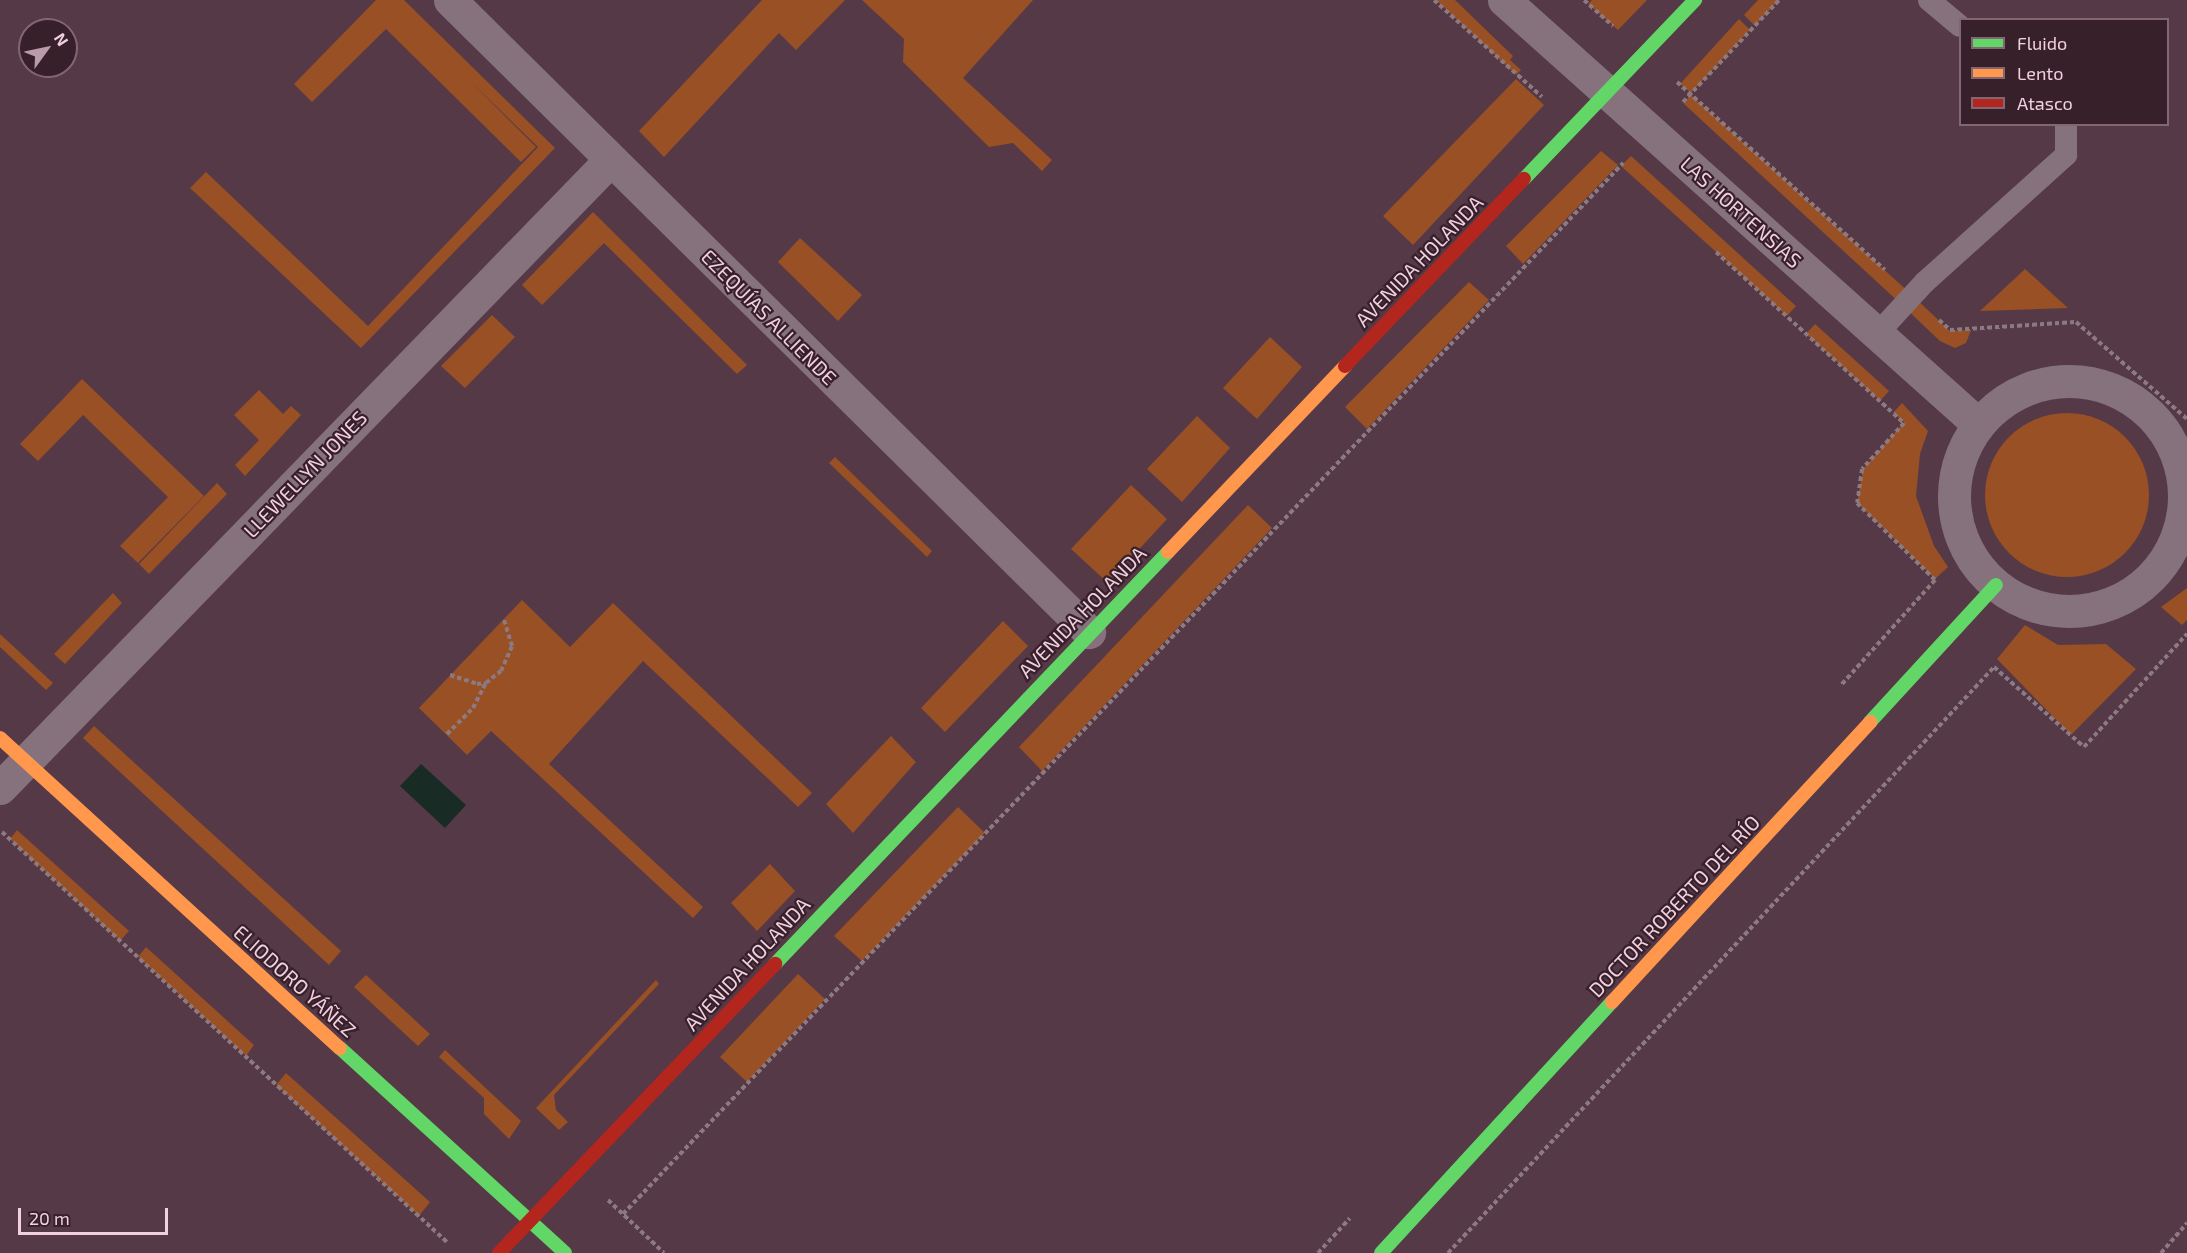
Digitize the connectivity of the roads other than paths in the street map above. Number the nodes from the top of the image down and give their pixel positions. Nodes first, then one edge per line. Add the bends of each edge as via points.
1 (450, 0) edge
2 (1504, 0) edge
3 (1695, 0) edge
4 (1929, 0) edge
5 (1959, 25) edge
6 (1608, 93) junction
7 (2066, 126) edge
8 (610, 160) junction
9 (1877, 334) junction
10 (1978, 424) junction
11 (1996, 585) junction
12 (1089, 632) junction
13 (0, 738) edge
14 (26, 762) junction
15 (0, 788) edge
16 (530, 1221) junction
17 (500, 1253) edge
18 (565, 1253) edge
19 (1381, 1253) edge

1 - 8 street, EZEQUÍAS ALLIENDE
2 - 6 street, LAS HORTENSIAS
3 - 6 street, AVENIDA HOLANDA
4 - 5 lane
6 - 9 street, LAS HORTENSIAS via 1664,122
6 - 12 street, AVENIDA HOLANDA
7 - 9 lane via 2066,155 1912,294
8 - 12 street, EZEQUÍAS ALLIENDE
8 - 14 street, LLEWELLYN JONES
9 - 10 street, LAS HORTENSIAS
10 - 11 street via 1961,455 1955,502 1957,525 1972,558
10 - 11 street via 2007,398 2043,383 2082,381 2119,391 2151,414 2174,446 2184,483 2182,523 2167,558 2141,587 2106,606 2068,612 2030,604
11 - 19 street, DOCTOR ROBERTO DEL RÍO
12 - 16 street, AVENIDA HOLANDA
13 - 14 street, ELIODORO YÁÑEZ
14 - 15 street, LLEWELLYN JONES
14 - 16 street, ELIODORO YÁÑEZ
16 - 17 street, AVENIDA HOLANDA
16 - 18 street, ELIODORO YÁÑEZ

